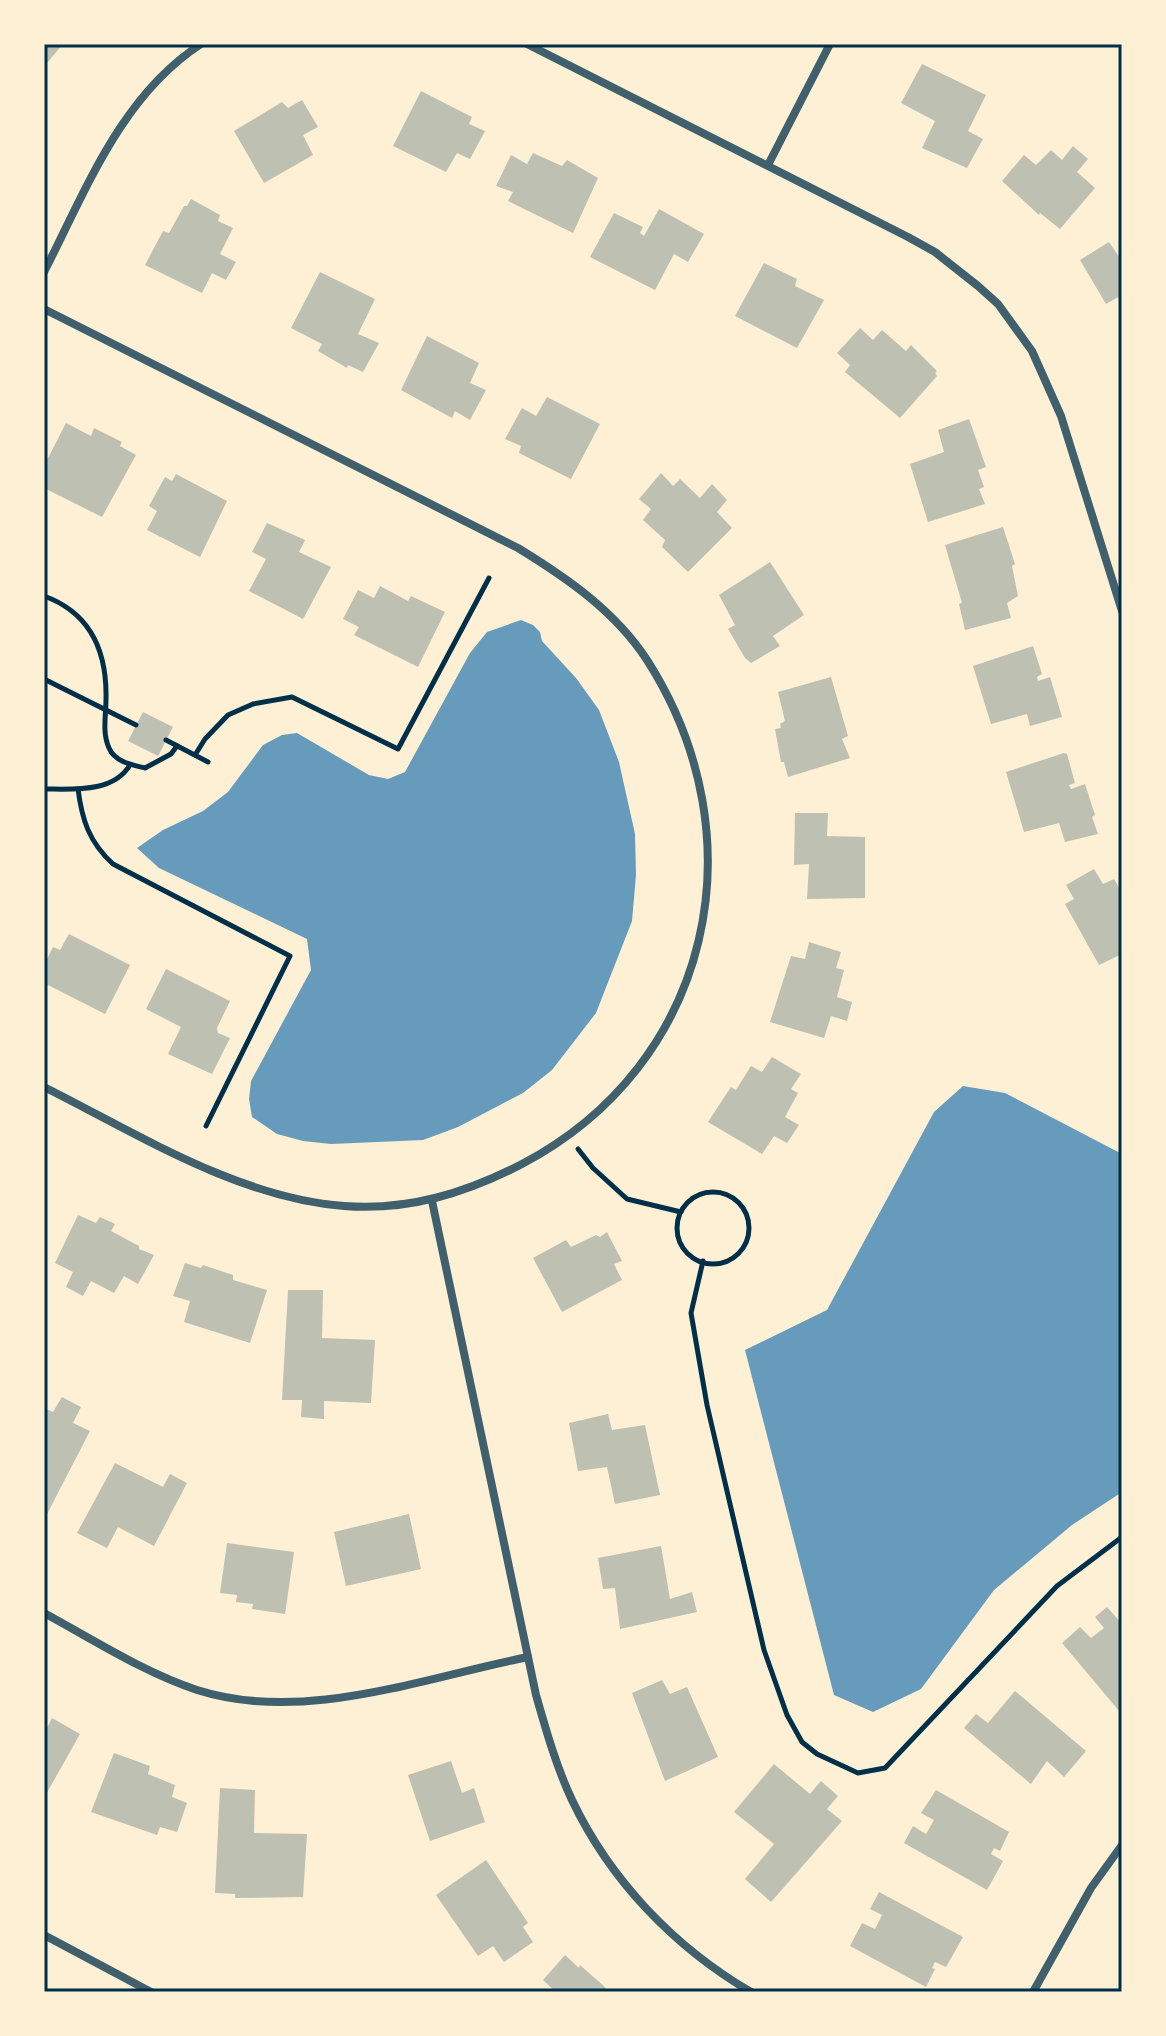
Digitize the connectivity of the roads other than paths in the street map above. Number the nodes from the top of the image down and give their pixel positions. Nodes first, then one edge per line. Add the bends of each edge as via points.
1 (201, 44) edge
2 (527, 44) edge
3 (830, 44) edge
4 (768, 165) junction
5 (44, 272) edge
6 (44, 309) edge
7 (1119, 588) edge
8 (1122, 611) edge
9 (44, 1087) edge
10 (432, 1201) junction
11 (44, 1613) edge
12 (528, 1657) junction
13 (1122, 1845) edge
14 (44, 1935) edge
15 (151, 1992) edge
16 (751, 1992) edge
17 (1033, 1992) edge

1 - 5 street via 135,105
2 - 4 street
3 - 4 street
4 - 7 street via 935,252 998,304 1032,351 1061,416
6 - 10 street via 518,548 589,595 646,658 685,735 708,826 704,908 682,991 650,1053 602,1108 541,1154
7 - 8 street
9 - 10 street via 252,1188 348,1207
10 - 12 street
11 - 12 street via 161,1676 245,1701 328,1700
12 - 16 street via 552,1749 596,1846 678,1940
13 - 17 street via 1091,1888
14 - 15 street

